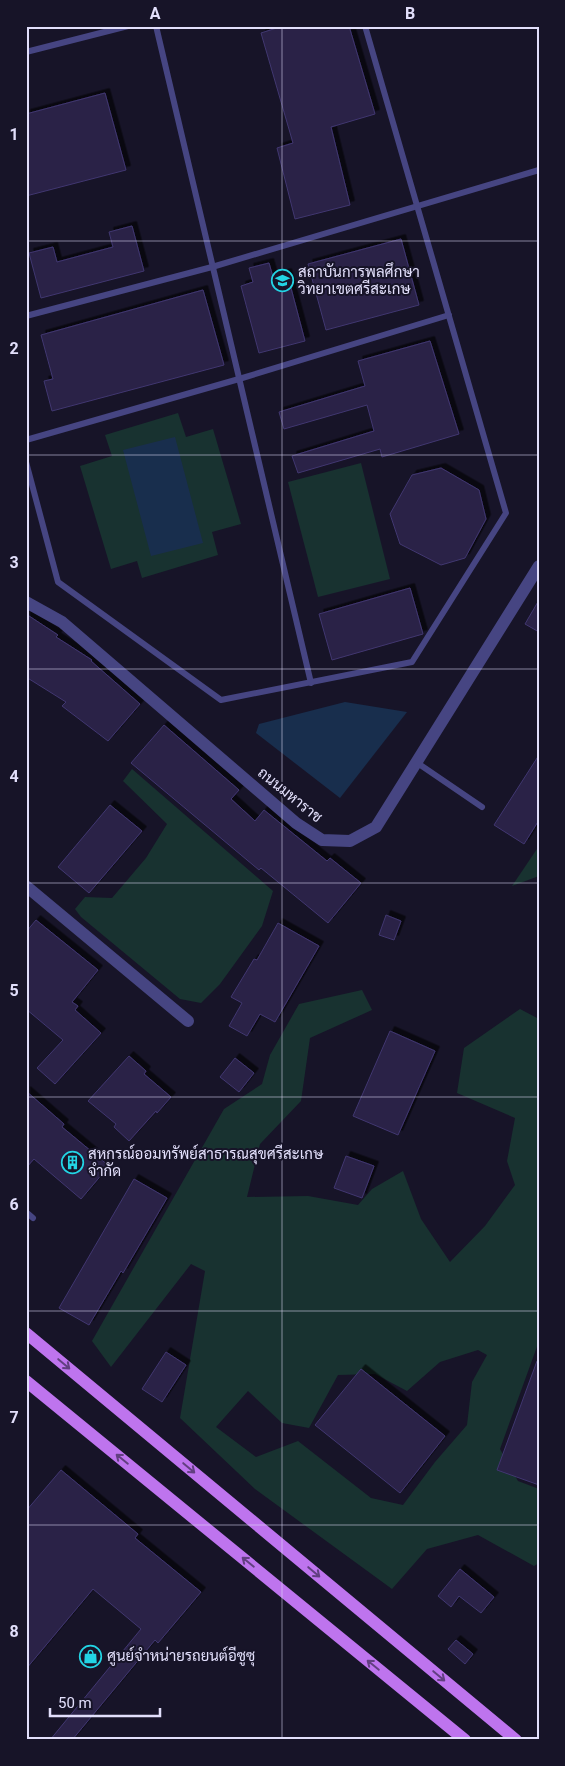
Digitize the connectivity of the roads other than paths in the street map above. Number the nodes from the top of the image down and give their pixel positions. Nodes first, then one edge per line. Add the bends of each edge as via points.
1 (128, 26) edge
2 (156, 26) edge
3 (364, 26) edge
4 (26, 52) edge
5 (539, 170) edge
6 (416, 207) junction
7 (212, 267) junction
8 (448, 315) junction
9 (26, 316) edge
10 (239, 378) junction
11 (26, 440) edge
12 (26, 462) edge
13 (539, 566) edge
14 (26, 602) edge
15 (311, 683) junction
16 (416, 762) junction
17 (482, 807) dead end
18 (26, 886) edge
19 (188, 1021) dead end
20 (26, 1212) edge
21 (33, 1218) dead end
22 (26, 1333) edge
23 (26, 1381) edge
24 (465, 1740) edge
25 (516, 1740) edge

1 - 4 lane
2 - 7 lane
3 - 6 lane
5 - 6 lane
6 - 7 lane
6 - 8 lane
7 - 9 lane
7 - 10 lane
8 - 10 lane
8 - 15 lane via 506,514 412,662
10 - 11 lane
10 - 15 lane
12 - 15 lane via 58,582 221,700
13 - 16 street, ถนนมหาราช
14 - 16 street, ถนนมหาราช via 62,622 296,823 322,840 350,841 376,827
16 - 17 lane
18 - 19 street
20 - 21 lane
22 -> 25 main road
24 -> 23 main road

